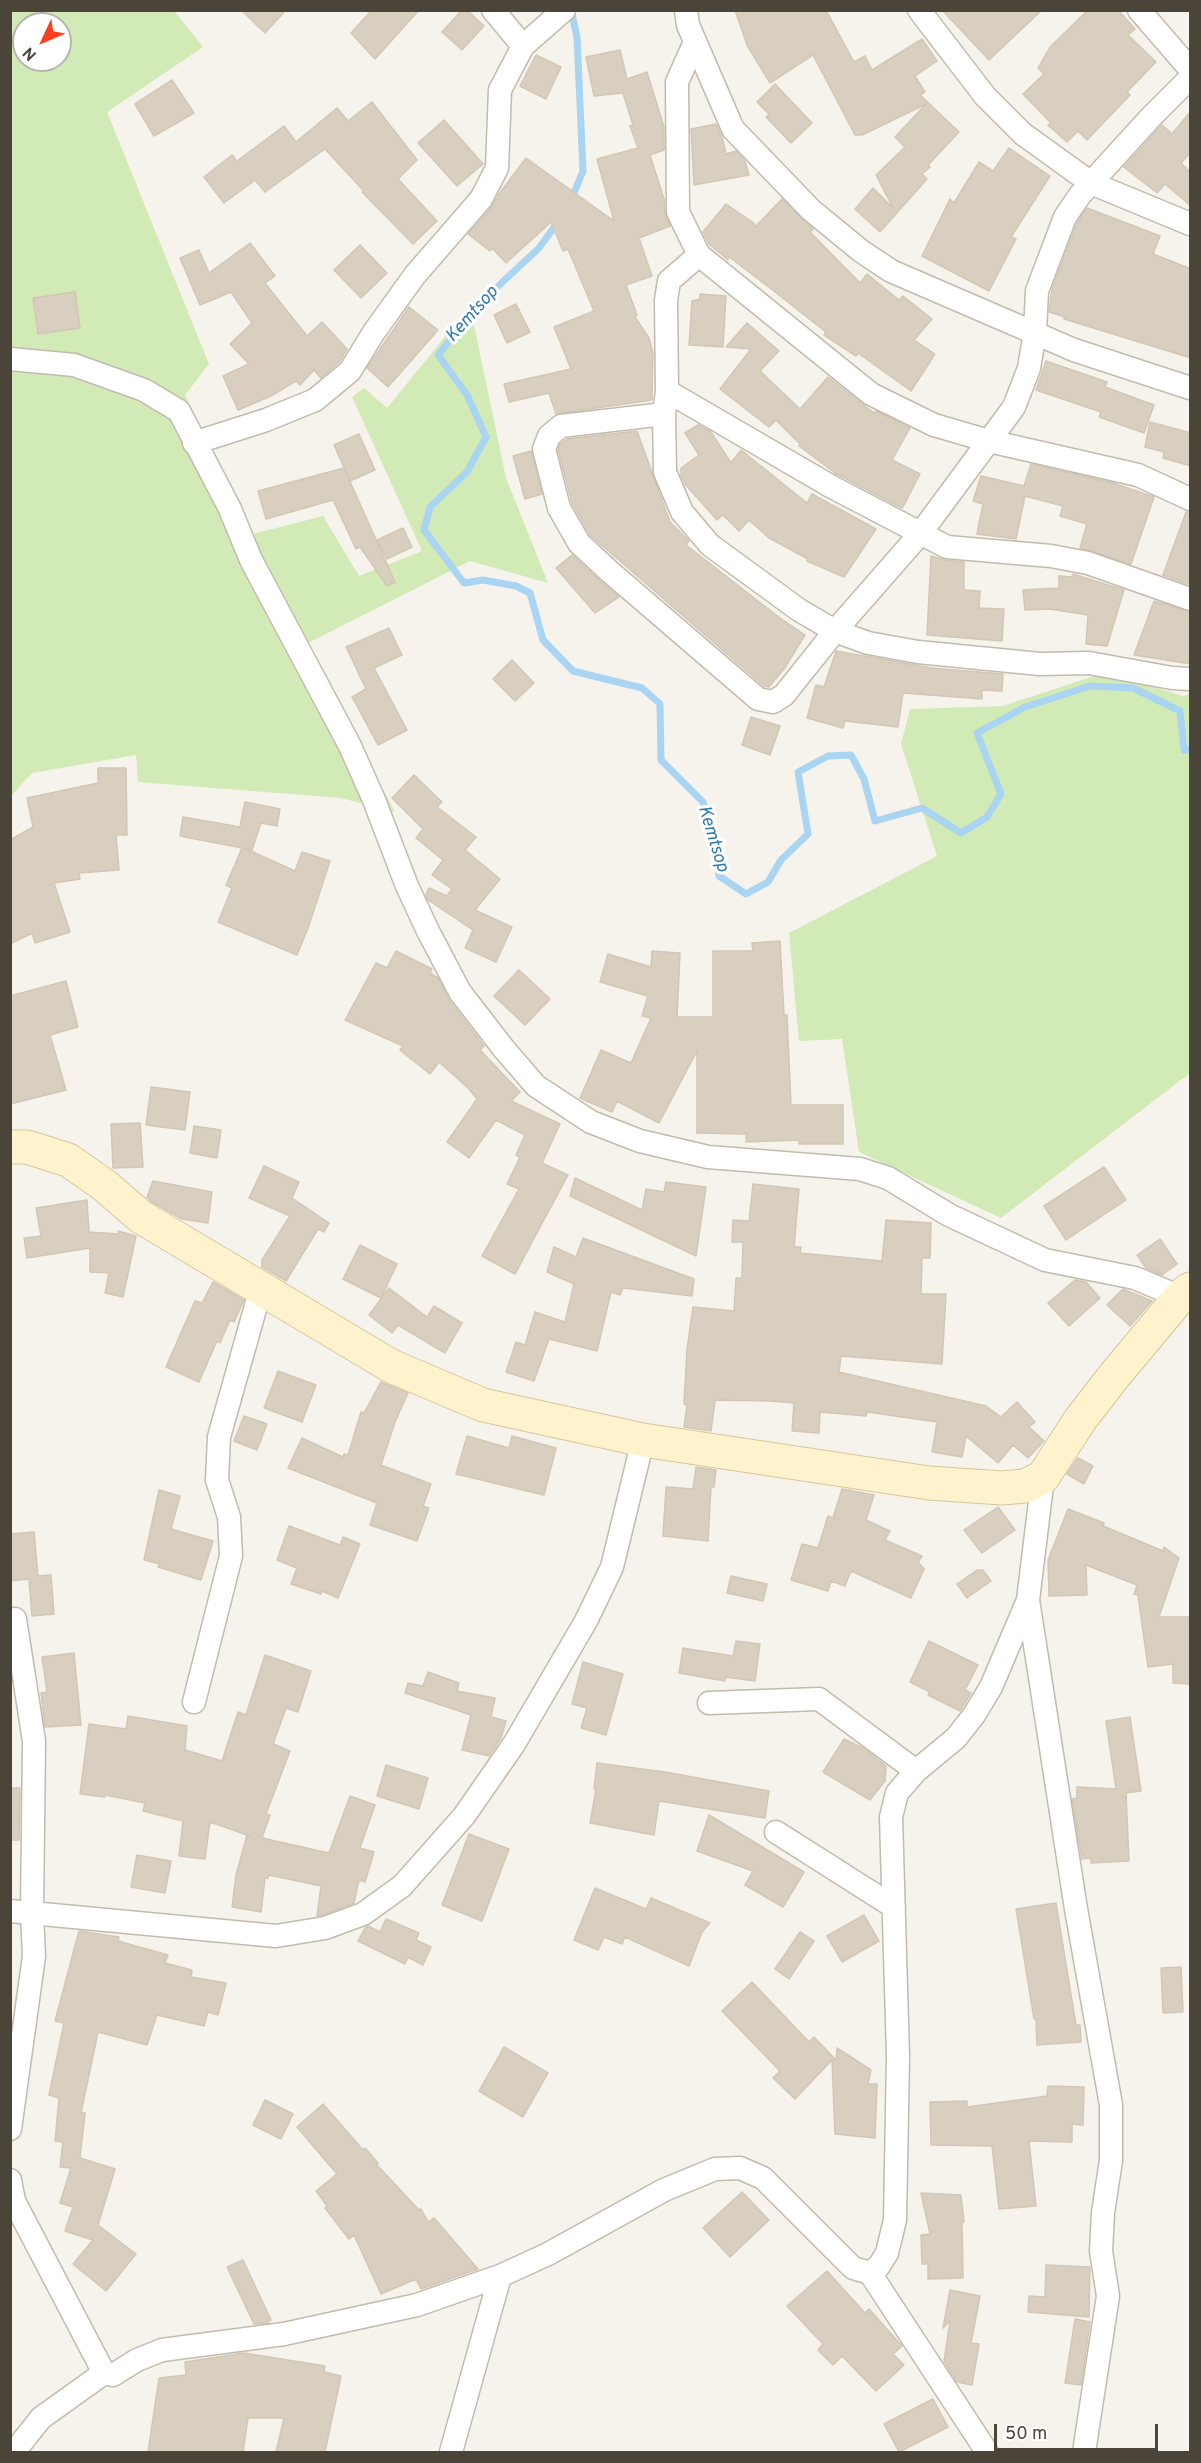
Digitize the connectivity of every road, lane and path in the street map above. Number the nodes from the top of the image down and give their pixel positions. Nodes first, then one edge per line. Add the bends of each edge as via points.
1 (493, 10) edge
2 (564, 10) edge
3 (668, 10) edge
4 (918, 10) edge
5 (1139, 10) edge
6 (690, 26) edge
7 (523, 46) junction
8 (1191, 69) edge
9 (1191, 78) edge
10 (1091, 183) junction
11 (1191, 224) edge
12 (699, 255) junction
13 (1035, 332) junction
14 (10, 359) edge
15 (1191, 388) edge
16 (666, 403) junction
17 (989, 441) junction
18 (194, 442) junction
19 (1191, 499) edge
20 (920, 534) junction
21 (1191, 599) edge
22 (836, 631) junction
23 (1191, 679) edge
24 (10, 1148) edge
25 (261, 1288) junction
26 (1185, 1293) edge
27 (643, 1440) junction
28 (1042, 1478) junction
29 (1028, 1600) junction
30 (15, 1619) dead end
31 (194, 1702) dead end
32 (709, 1703) dead end
33 (916, 1771) junction
34 (776, 1832) dead end
35 (894, 1907) junction
36 (21, 1912) edge
37 (10, 2129) edge
38 (10, 2180) edge
39 (16, 2216) edge
40 (870, 2272) junction
41 (500, 2276) junction
42 (104, 2373) junction
43 (14, 2452) edge
44 (451, 2452) edge
45 (987, 2452) edge
46 (1084, 2452) edge

1 - 7 street
2 - 7 street
3 - 6 street
4 - 10 street via 985,96 1023,134
5 - 8 street
6 - 12 street via 677,82 678,212
6 - 13 street via 733,129 811,210 891,271
7 - 18 street via 500,90 496,168 481,198 416,275 350,371 315,400
9 - 10 street
10 - 11 street
10 - 13 street via 1065,217 1052,248 1037,291
12 - 16 street via 669,280
12 - 17 street via 871,394 934,425
13 - 15 street via 1074,350
13 - 17 street via 1029,369 1014,407
14 - 18 street via 74,365 144,390 179,411
16 - 20 street via 793,465
16 - 22 street via 665,472 682,512 710,545
16 - 22 street via 561,426 549,436 544,449 559,508 579,543 758,699 773,702 784,695
17 - 19 street via 1137,475
17 - 20 street
18 - 26 street via 230,509 251,560 350,746 407,886 460,992 536,1086 591,1122 640,1141 708,1157 860,1169 888,1178 949,1215 1045,1260 1135,1278
20 - 21 street via 947,547 1088,563
20 - 22 street
22 - 23 street via 868,643 918,652 1040,664 1089,663
24 - 25 street via 27,1147 68,1160 141,1216
25 - 27 street via 391,1366 483,1405
25 - 31 street via 219,1437 217,1480 229,1517 231,1556
26 - 28 street via 1080,1420
27 - 28 street via 929,1483 1002,1488 1024,1486
27 - 36 street via 612,1567 586,1621 502,1762 464,1816 402,1886 363,1914 325,1928 276,1936
28 - 29 street
29 - 33 street via 974,1715 956,1738
29 - 46 street via 1111,2105 1111,2160 1101,2251 1108,2296
30 - 36 street via 34,1741
32 - 33 street via 819,1699
33 - 35 street via 897,1793 891,1817
34 - 35 street
35 - 40 street via 898,2056 895,2220 887,2253
36 - 37 street via 34,1956
38 - 39 street
39 - 42 street
40 - 41 street via 853,2268 763,2178 740,2168 715,2169 664,2190
40 - 45 street
41 - 42 street via 417,2305 284,2334 162,2350 113,2375
41 - 44 street
42 - 43 street via 41,2418

